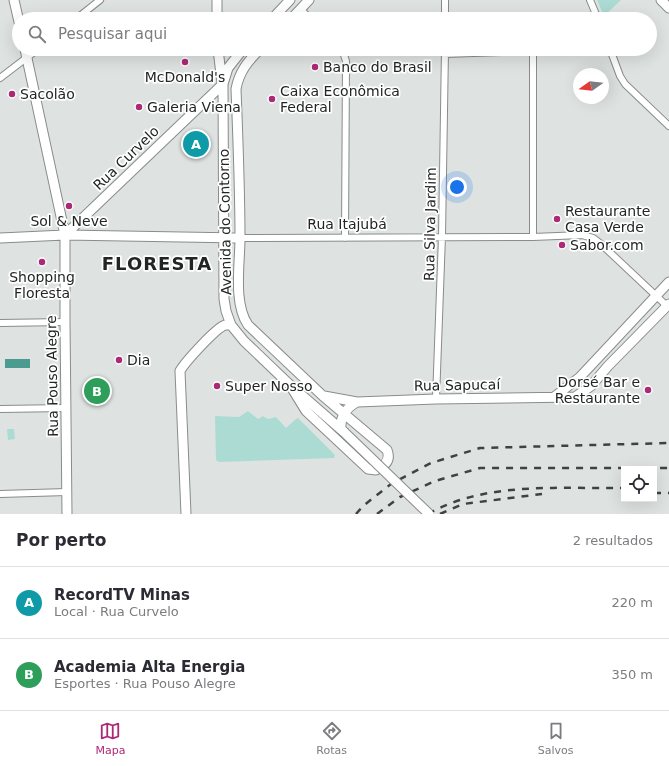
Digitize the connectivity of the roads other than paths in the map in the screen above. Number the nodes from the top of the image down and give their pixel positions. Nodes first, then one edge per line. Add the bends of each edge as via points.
1 (14, 0) edge
2 (100, 0) edge
3 (217, 0) edge
4 (290, 0) edge
5 (309, 0) edge
6 (445, 0) edge
7 (590, 0) edge
8 (661, 0) edge
9 (669, 8) edge
10 (300, 9) junction
11 (17, 12) edge
12 (85, 12) edge
13 (217, 12) edge
14 (279, 12) edge
15 (297, 12) edge
16 (303, 12) edge
17 (445, 12) edge
18 (595, 12) edge
19 (23, 56) edge
20 (27, 56) edge
21 (219, 56) edge
22 (237, 56) edge
23 (254, 56) edge
24 (344, 56) edge
25 (445, 56) edge
26 (535, 56) edge
27 (613, 56) edge
28 (0, 78) edge
29 (222, 84) junction
30 (236, 89) junction
31 (669, 126) edge
32 (65, 235) junction
33 (442, 236) junction
34 (533, 237) junction
35 (0, 238) edge
36 (224, 238) junction
37 (240, 238) junction
38 (345, 238) junction
39 (669, 282) edge
40 (655, 296) junction
41 (668, 305) edge
42 (65, 322) junction
43 (0, 323) edge
44 (231, 325) junction
45 (290, 385) junction
46 (323, 396) junction
47 (554, 397) junction
48 (436, 399) junction
49 (357, 402) junction
50 (66, 408) junction
51 (0, 409) edge
52 (344, 413) junction
53 (343, 431) junction
54 (66, 492) junction
55 (0, 494) edge
56 (67, 514) edge
57 (186, 514) edge
58 (429, 514) edge

1 - 11 street
2 - 12 street
3 - 13 street
4 - 14 street
5 - 10 street
6 - 17 street
7 - 18 street
8 - 9 street
10 - 15 street
10 - 16 street
19 - 28 street
20 - 32 street, Rua Pouso Alegre
21 - 29 street
22 - 29 street, Avenida do Contorno via 228,68
23 - 30 street, Avenida do Contorno via 244,67
24 - 38 street
25 - 33 street, Rua Silva Jardim
26 - 34 street
27 - 31 street via 625,84
29 - 30 street
29 - 32 street, Rua Curvelo
29 - 36 street, Avenida do Contorno
30 - 37 street, Avenida do Contorno
32 - 35 street, Rua Itajubá
32 - 36 street, Rua Itajubá
32 - 42 street, Rua Pouso Alegre
33 - 34 street, Rua Itajubá
33 - 38 street, Rua Itajubá
33 - 48 street, Rua Silva Jardim
34 - 40 street, Rua Itajubá via 582,235 593,238
36 - 37 street, Rua Itajubá
36 - 44 street, Avenida do Contorno via 224,299
37 - 38 street, Rua Itajubá
37 - 46 street, Avenida do Contorno via 239,294 244,320
39 - 40 street
40 - 41 street, Rua Itajubá
40 - 47 street via 580,377
41 - 47 street, Rua Sapucaí via 591,386 575,397
42 - 43 street
42 - 50 street, Rua Pouso Alegre
44 - 45 street, Avenida do Contorno
44 - 57 street via 226,325 215,333 180,370
45 - 52 street, Avenida do Contorno via 311,416 368,469 379,469 388,461 390,456 387,450
45 - 53 street, Avenida do Contorno
46 - 49 street, Rua Sapucaí
46 - 52 street, Avenida do Contorno
47 - 48 street, Rua Sapucaí
48 - 49 street, Rua Sapucaí
49 - 52 street
50 - 51 street
50 - 54 street, Rua Pouso Alegre
52 - 53 street via 341,421
53 - 58 street, Avenida do Contorno, bridge
54 - 55 street
54 - 56 street, Rua Pouso Alegre

